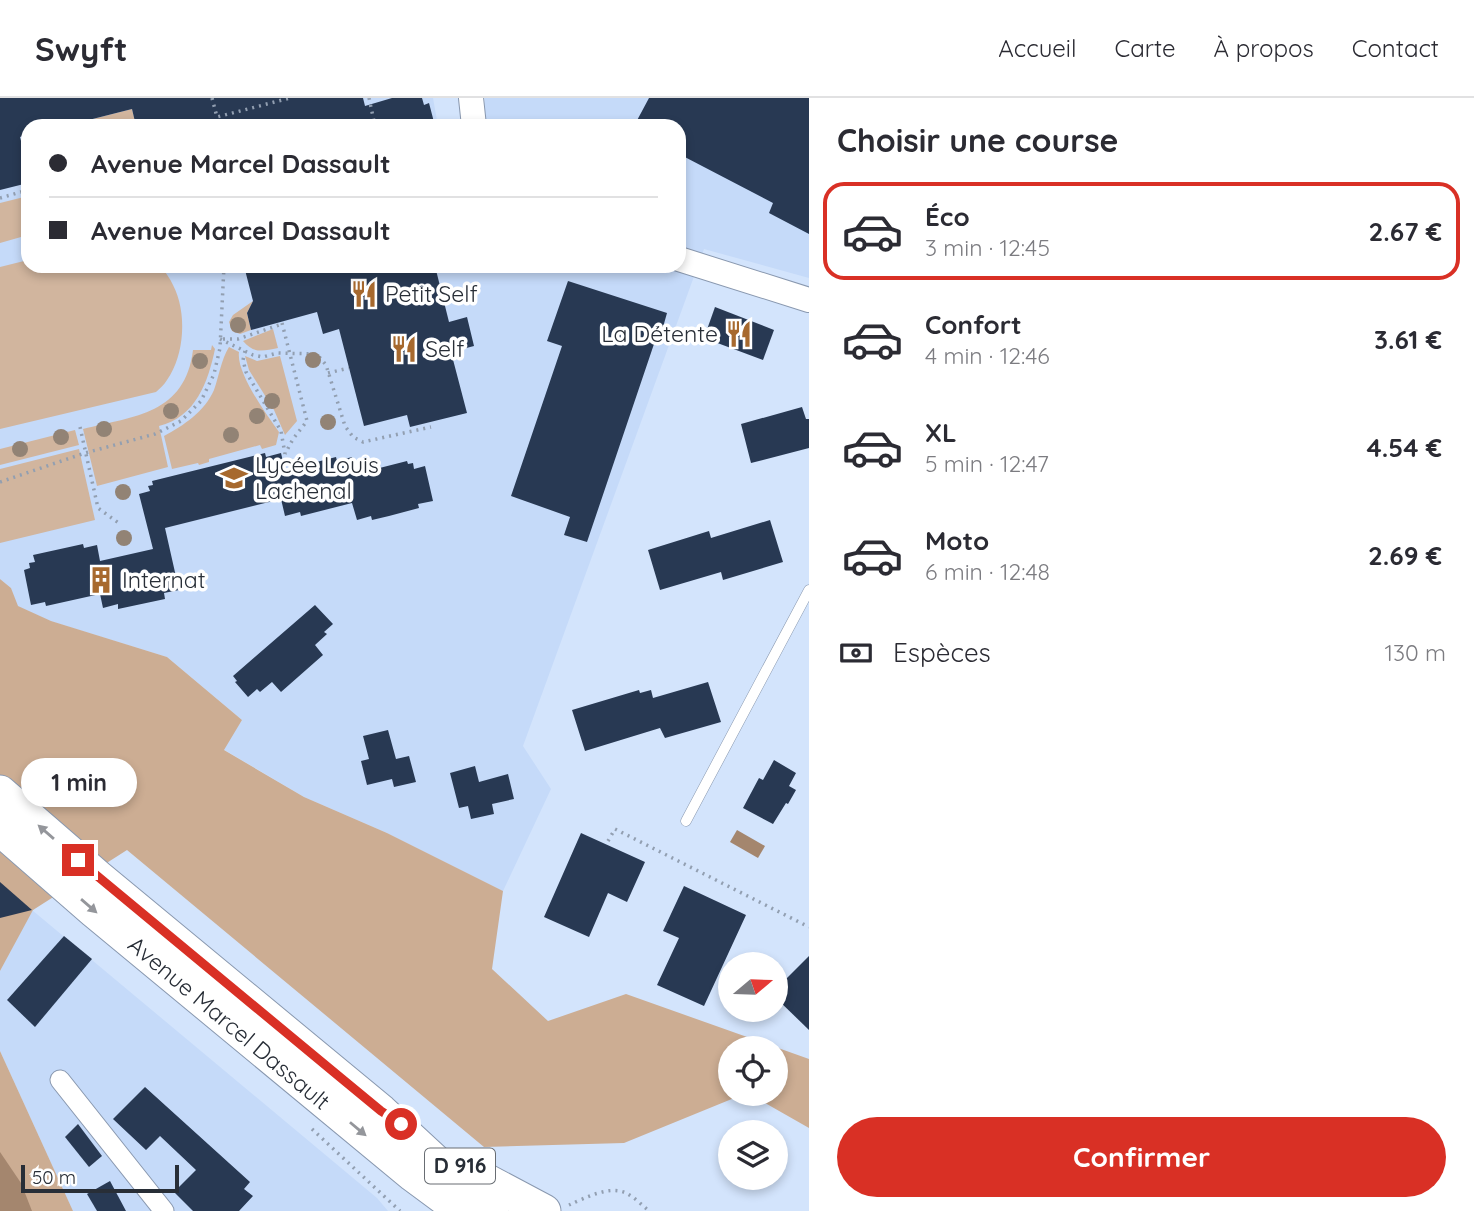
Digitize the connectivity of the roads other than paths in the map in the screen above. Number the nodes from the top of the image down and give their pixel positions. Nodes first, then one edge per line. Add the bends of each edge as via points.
1 (471, 98) edge
2 (473, 119) edge
3 (686, 261) edge
4 (809, 300) edge
5 (809, 590) edge
6 (0, 792) edge
7 (686, 821) dead end
8 (0, 829) edge
9 (60, 1080) dead end
10 (381, 1111) junction
11 (413, 1175) junction
12 (557, 1208) edge
13 (163, 1211) edge
14 (452, 1211) edge
15 (463, 1211) edge
16 (492, 1211) edge

1 - 2 street
3 - 4 street
5 - 7 lane
10 -> 6 highway, Avenue Marcel Dassault
8 -> 11 highway, Avenue Marcel Dassault
9 - 13 street
10 - 12 highway, D 916 via 459,1165
10 - 16 highway, Avenue Marcel Dassault
11 - 14 highway
11 - 15 highway, Avenue Marcel Dassault

